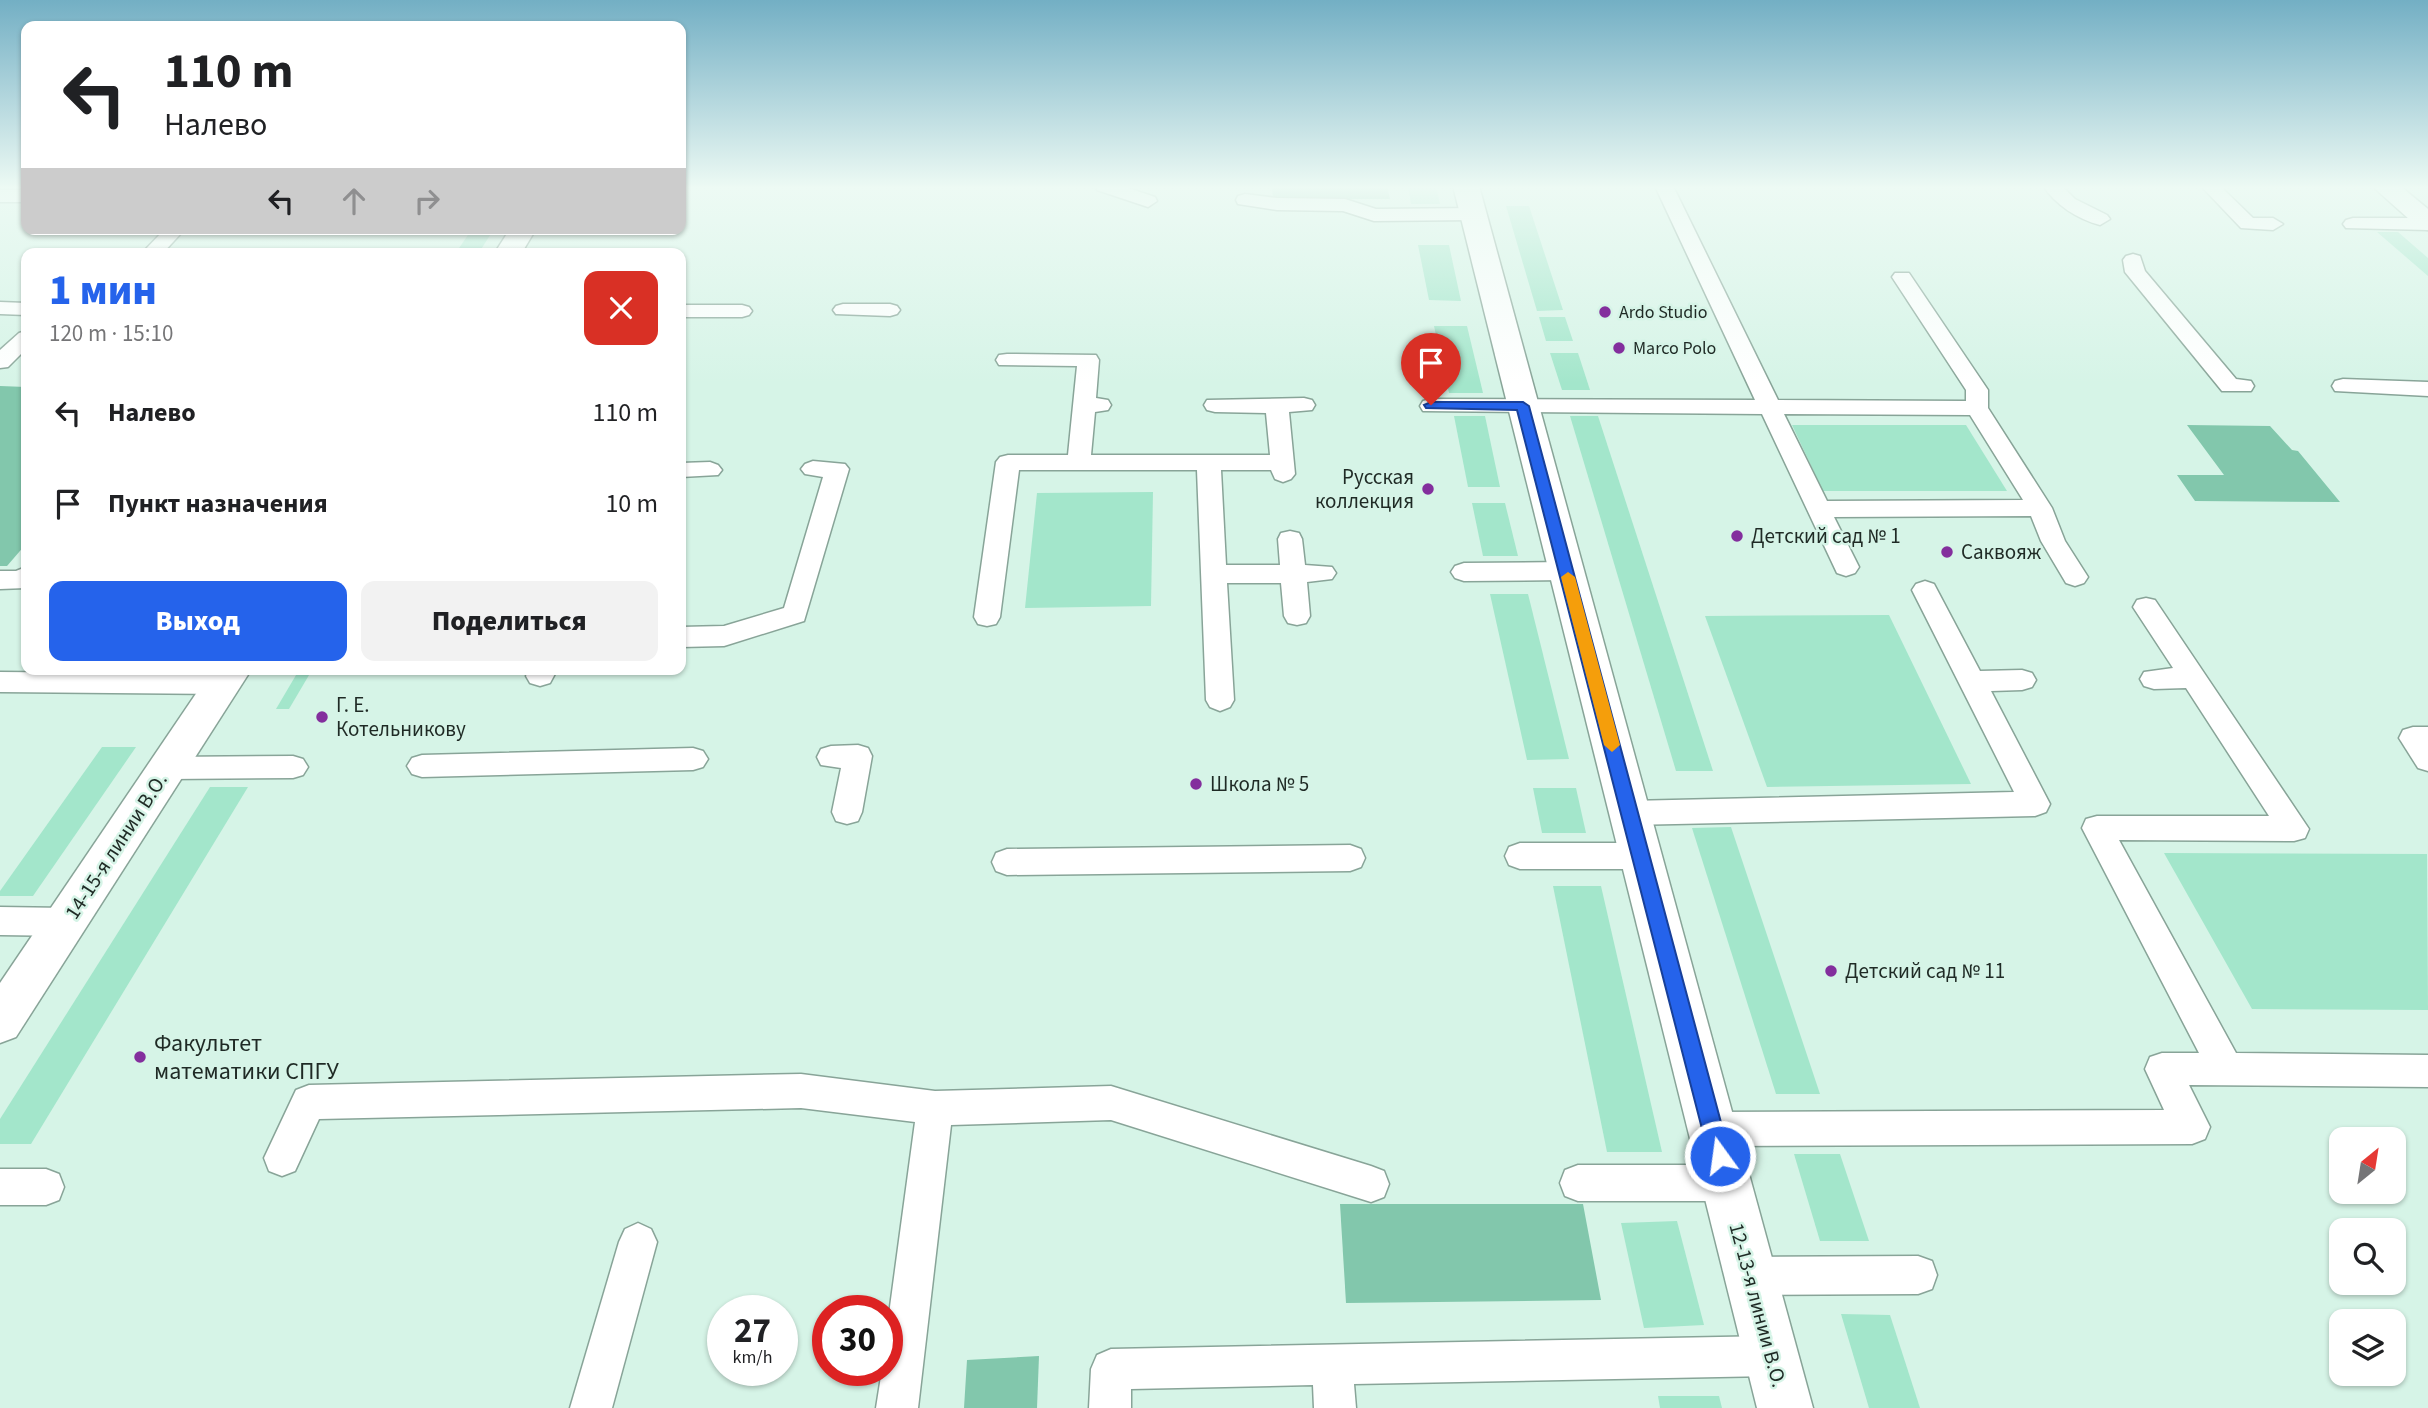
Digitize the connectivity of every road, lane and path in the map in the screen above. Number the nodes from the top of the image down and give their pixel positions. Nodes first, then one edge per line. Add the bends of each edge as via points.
1 (1483, 252) edge
2 (1695, 252) edge
3 (2133, 260) dead end
4 (1902, 277) dead end
5 (0, 309) edge
6 (21, 309) edge
7 (843, 310) dead end
8 (890, 310) dead end
9 (686, 311) edge
10 (742, 311) dead end
11 (21, 343) edge
12 (1007, 360) dead end
13 (0, 362) edge
14 (0, 369) edge
15 (21, 370) edge
16 (2243, 386) dead end
17 (2343, 386) dead end
18 (2428, 389) edge
19 (1214, 405) dead end
20 (1304, 405) dead end
21 (1431, 405) dead end
22 (1277, 406) junction
23 (1523, 406) junction
24 (1768, 407) junction
25 (1977, 408) junction
26 (1079, 463) junction
27 (1209, 463) junction
28 (813, 469) dead end
29 (686, 470) edge
30 (710, 470) dead end
31 (2040, 508) junction
32 (1818, 509) junction
33 (1290, 539) dead end
34 (1846, 567) dead end
35 (1566, 571) junction
36 (1464, 572) dead end
37 (1323, 573) dead end
38 (1213, 574) junction
39 (1293, 574) junction
40 (2075, 577) dead end
41 (0, 580) edge
42 (21, 580) edge
43 (1925, 590) dead end
44 (2146, 607) dead end
45 (1297, 616) dead end
46 (988, 617) dead end
47 (686, 637) edge
48 (228, 677) edge
49 (2194, 678) junction
50 (2154, 679) dead end
51 (2022, 680) dead end
52 (1971, 681) junction
53 (0, 682) edge
54 (1220, 699) dead end
55 (2428, 738) edge
56 (831, 757) dead end
57 (693, 759) dead end
58 (2428, 760) edge
59 (422, 765) dead end
60 (293, 767) dead end
61 (168, 768) junction
62 (848, 812) dead end
63 (1629, 813) junction
64 (1520, 856) dead end
65 (1641, 856) junction
66 (1350, 858) dead end
67 (1007, 862) dead end
68 (0, 921) edge
69 (67, 922) junction
70 (0, 1023) edge
71 (2225, 1068) junction
72 (2428, 1071) edge
73 (935, 1108) junction
74 (1713, 1129) junction
75 (282, 1158) dead end
76 (1578, 1183) dead end
77 (1726, 1183) junction
78 (1371, 1184) dead end
79 (0, 1187) edge
80 (46, 1187) dead end
81 (638, 1242) dead end
82 (1918, 1275) dead end
83 (1751, 1276) junction
84 (1772, 1356) junction
85 (1332, 1365) junction
86 (591, 1408) edge
87 (897, 1408) edge
88 (1110, 1408) edge
89 (1335, 1408) edge
90 (1785, 1408) edge

1 - 23 street, 12-13-я линии В.О.
2 - 24 lane
3 - 16 lane via 2135,272 2230,386
4 - 25 lane via 1978,390
5 - 6 lane
7 - 8 lane
9 - 10 lane
11 - 13 lane
12 - 26 lane via 1088,359 1094,405
14 - 15 lane
17 - 18 lane
19 - 22 lane
20 - 22 lane
21 - 23 lane
22 - 27 lane via 1283,468
23 - 24 lane
23 - 35 street, 12-13-я линии В.О.
24 - 25 lane
24 - 32 lane
25 - 31 lane
26 - 27 lane
26 - 46 lane via 1008,462
27 - 38 lane
28 - 47 lane via 836,468 795,614 724,636
29 - 30 lane
31 - 32 lane
31 - 40 lane
32 - 34 lane
33 - 39 lane
35 - 36 lane
35 - 63 street, 12-13-я линии В.О.
37 - 39 lane
38 - 39 lane
38 - 54 lane
39 - 45 lane
41 - 42 lane
43 - 52 lane
44 - 49 lane
48 - 53 lane
48 - 61 street, 14-15-я линии В.О.
49 - 50 lane
49 - 71 lane via 2294,829 2097,828
51 - 52 lane
52 - 63 lane via 2035,804
55 - 58 lane via 2413,738
56 - 62 lane via 858,756
57 - 59 lane via 507,753
60 - 61 lane
61 - 69 street, 14-15-я линии В.О.
63 - 65 street, 12-13-я линии В.О.
64 - 65 lane
65 - 74 street, 12-13-я линии В.О.
66 - 67 lane
68 - 69 lane
69 - 70 street, 14-15-я линии В.О.
71 - 72 lane
71 - 74 lane via 2162,1069 2192,1127
73 - 75 lane via 801,1091 309,1102
73 - 78 lane via 1111,1103
73 - 87 lane
74 - 77 street, 12-13-я линии В.О.
76 - 77 lane
77 - 83 street, 12-13-я линии В.О.
79 - 80 lane
81 - 86 lane
82 - 83 lane
83 - 84 street, 12-13-я линии В.О.
84 - 85 lane
84 - 90 street, 12-13-я линии В.О.
85 - 88 lane via 1111,1369
85 - 89 lane

